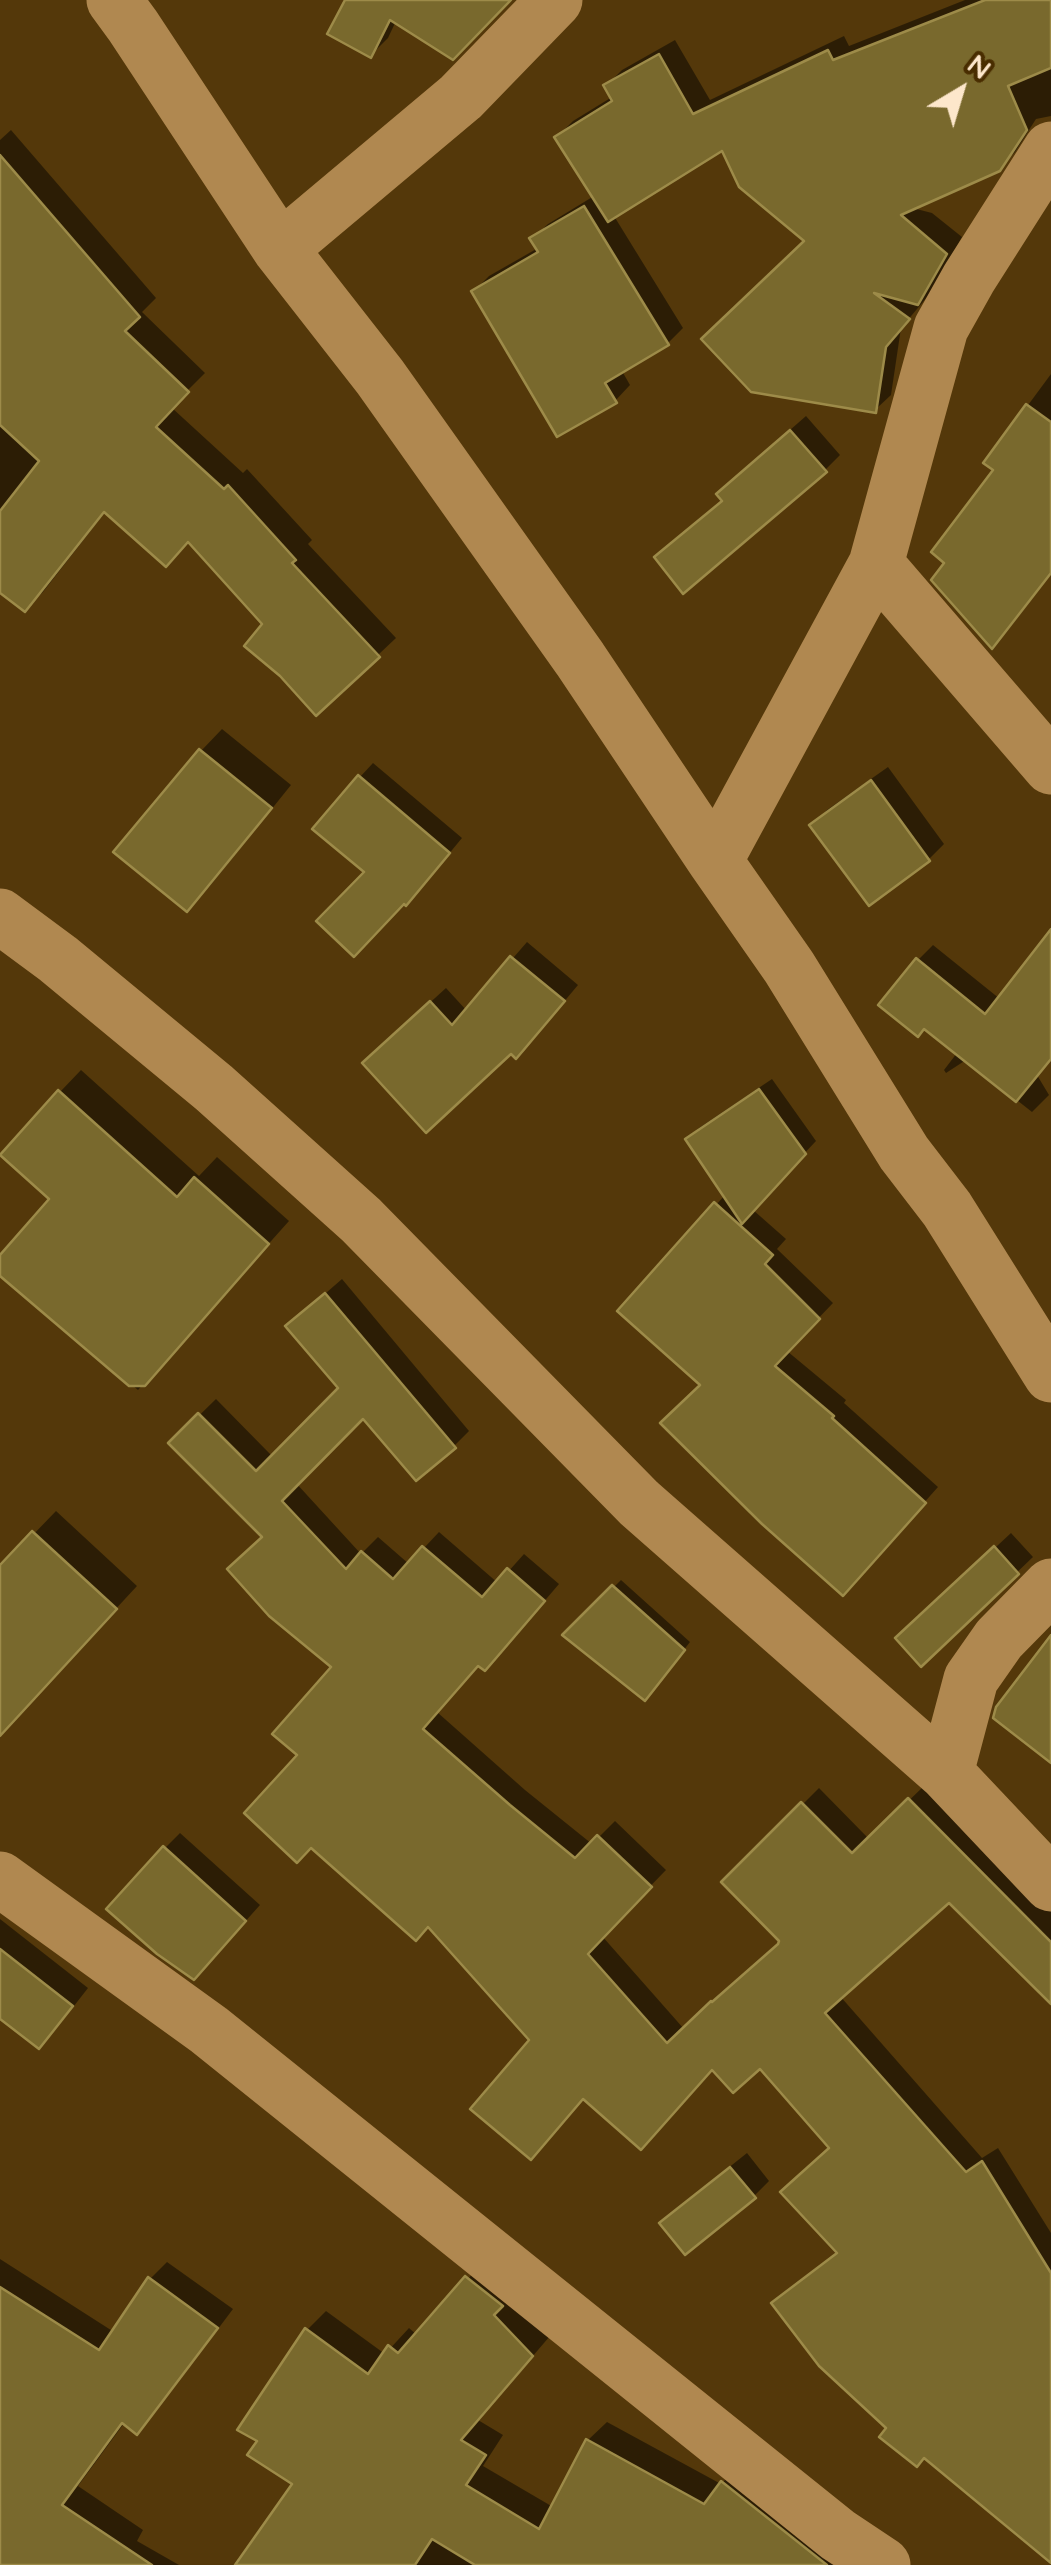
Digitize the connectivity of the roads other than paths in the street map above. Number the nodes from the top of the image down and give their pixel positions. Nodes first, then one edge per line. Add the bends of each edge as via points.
1 (114, 0) edge
2 (555, 0) edge
3 (1051, 149) edge
4 (280, 249) junction
5 (876, 564) junction
6 (1051, 766) edge
7 (715, 861) junction
8 (0, 916) edge
9 (1051, 1375) edge
10 (1051, 1586) edge
11 (946, 1773) junction
12 (0, 1879) edge
13 (1051, 1884) edge
14 (883, 2565) edge

1 - 4 street
2 - 4 street via 460,97
3 - 5 street via 941,328
4 - 7 street via 380,377
5 - 6 street
5 - 7 street
7 - 9 street
8 - 11 street via 214,1088 346,1207 639,1503
10 - 11 street via 971,1679
11 - 13 street
12 - 14 street via 209,2030

